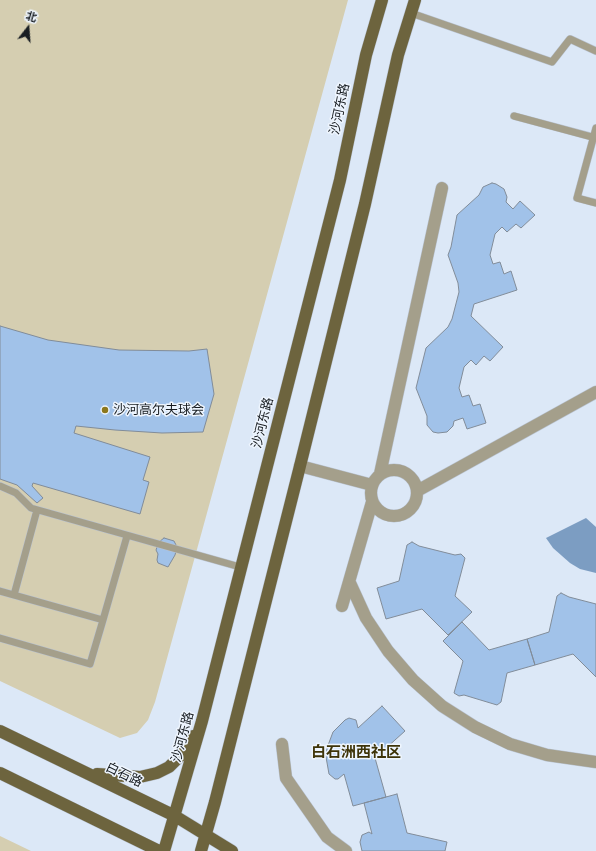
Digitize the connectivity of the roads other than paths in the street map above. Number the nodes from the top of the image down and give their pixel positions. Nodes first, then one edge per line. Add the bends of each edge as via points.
1 (382, 0) edge
2 (415, 0) edge
3 (411, 13) junction
4 (596, 51) edge
5 (514, 116) dead end
6 (596, 128) edge
7 (595, 137) edge
8 (442, 188) dead end
9 (596, 203) edge
10 (596, 392) edge
11 (300, 466) junction
12 (380, 474) junction
13 (372, 485) junction
14 (0, 486) edge
15 (417, 491) junction
16 (372, 502) junction
17 (36, 510) junction
18 (127, 536) junction
19 (240, 567) junction
20 (350, 583) junction
21 (0, 591) edge
22 (14, 595) junction
23 (342, 606) dead end
24 (103, 620) junction
25 (0, 638) edge
26 (202, 721) junction
27 (0, 731) edge
28 (282, 744) dead end
29 (596, 762) edge
30 (81, 769) junction
31 (0, 774) edge
32 (175, 816) junction
33 (206, 835) junction
34 (159, 851) edge
35 (164, 851) edge
36 (201, 851) edge
37 (232, 851) edge
38 (346, 851) edge

1 - 19 main road, 沙河东路 via 366,56 340,180
2 - 3 main road
3 - 4 lane via 552,62 570,39
3 - 11 main road via 392,77 365,204
5 - 7 lane
6 - 7 lane
7 - 9 lane via 577,198
8 - 12 street
10 - 15 street
11 - 13 street
11 - 33 main road
12 - 13 street
12 - 15 street via 396,469 404,471 413,479
13 - 16 street
14 - 17 lane via 16,494
15 - 16 street via 414,505 409,511 396,517 381,513
16 - 20 street
17 - 18 lane
17 - 22 lane
18 - 19 lane
18 - 24 lane
19 - 26 main road, 沙河东路
20 - 23 street
20 - 29 street via 366,618 388,651 413,680 442,706 475,727 510,744 547,755
21 - 22 lane
22 - 24 lane
24 - 25 lane via 90,664
26 - 30 main road via 180,756 169,767 157,773 140,777 122,777
26 - 32 main road, 沙河东路
27 - 30 main road, 白石路
28 - 38 street via 286,778 327,837
30 - 32 main road, 白石路
31 - 34 main road
32 - 33 main road, 白石路
32 - 35 main road, 沙河东路
33 - 36 main road
33 - 37 main road, 白石路

